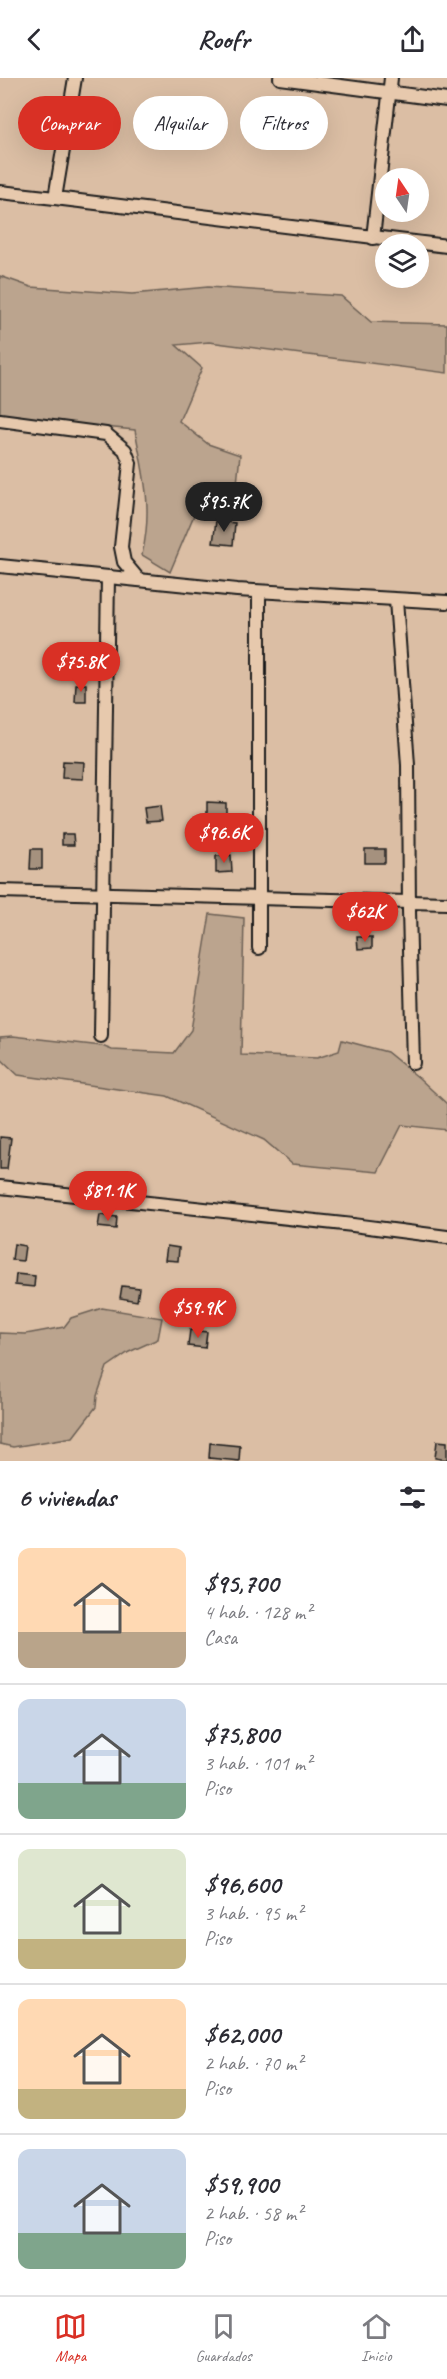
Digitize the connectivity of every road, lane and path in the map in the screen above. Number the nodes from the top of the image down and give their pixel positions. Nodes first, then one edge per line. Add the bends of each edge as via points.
1 (75, 78) edge
2 (280, 78) edge
3 (390, 78) edge
4 (389, 92) junction
5 (447, 100) edge
6 (0, 192) edge
7 (55, 198) junction
8 (373, 238) junction
9 (447, 246) edge
10 (0, 420) edge
11 (0, 566) edge
12 (108, 577) junction
13 (139, 580) junction
14 (259, 592) junction
15 (396, 600) junction
16 (447, 602) edge
17 (0, 891) edge
18 (104, 894) junction
19 (260, 898) junction
20 (408, 902) junction
21 (447, 903) edge
22 (259, 948) dead end
23 (101, 1036) dead end
24 (413, 1063) dead end
25 (0, 1187) edge
26 (447, 1237) edge

1 - 7 street
2 - 4 street
3 - 4 street
4 - 5 street
4 - 8 street
6 - 7 street
7 - 8 street
8 - 9 street
10 - 13 street via 106,434 125,450 130,463 121,547 124,562
11 - 12 street
12 - 13 street
12 - 18 street
13 - 14 street
14 - 15 street
14 - 19 street
15 - 16 street
15 - 20 street via 408,765
17 - 18 street
18 - 19 street
18 - 23 street
19 - 20 street
19 - 22 street
20 - 21 street
20 - 24 street
25 - 26 street

